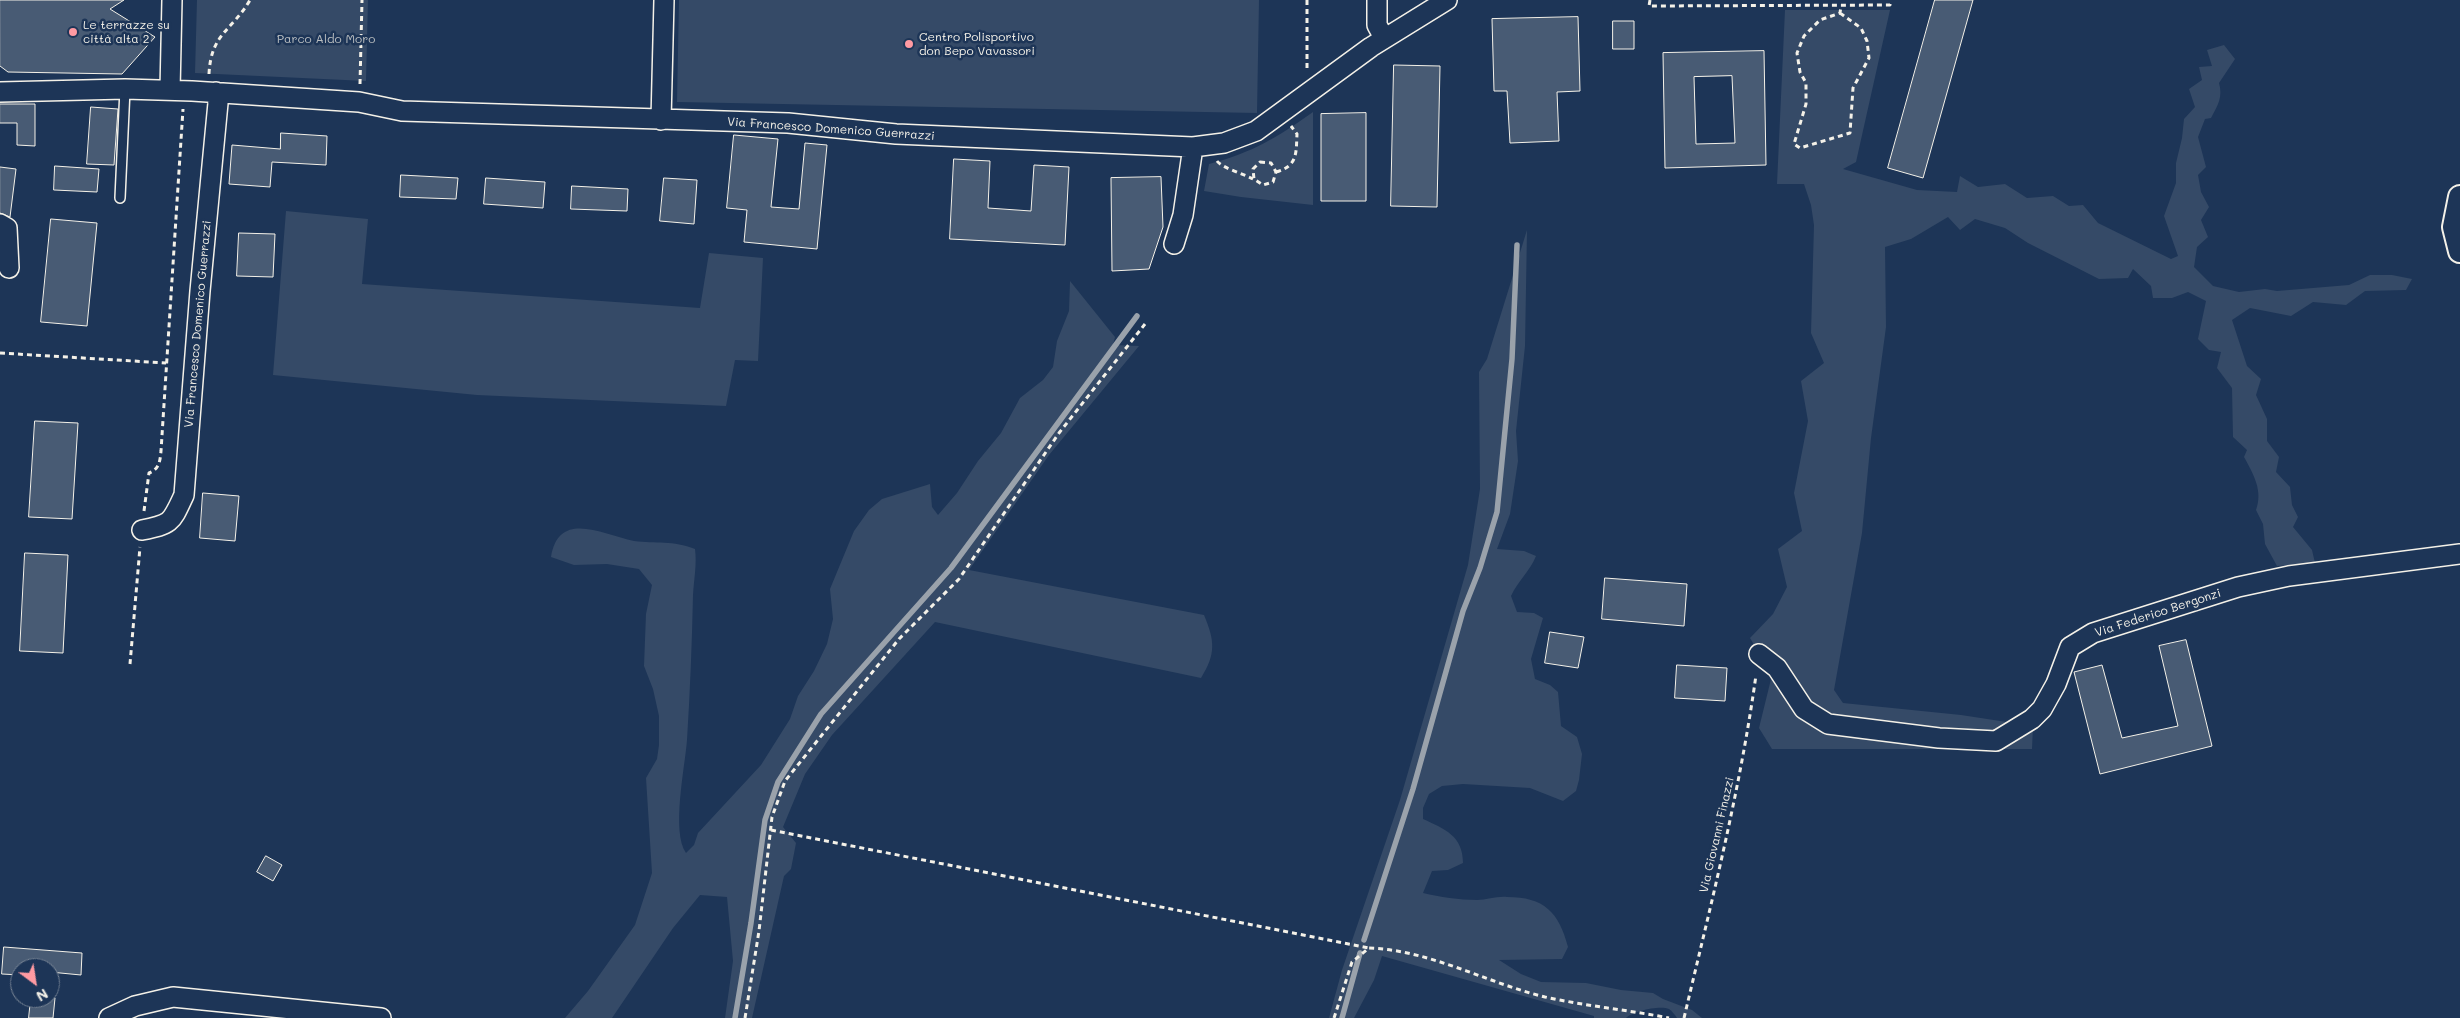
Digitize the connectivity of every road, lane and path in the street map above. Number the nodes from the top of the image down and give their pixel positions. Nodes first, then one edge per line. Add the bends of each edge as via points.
1 (172, 0) edge
2 (250, 0) edge
3 (362, 0) edge
4 (664, 0) edge
5 (1307, 0) edge
6 (1377, 0) edge
7 (1447, 0) edge
8 (1650, 0) edge
9 (1890, 0) edge
10 (1841, 6) junction
11 (1840, 13) junction
12 (1384, 38) junction
13 (125, 89) junction
14 (0, 92) edge
15 (216, 92) junction
16 (182, 94) junction
17 (1307, 94) junction
18 (359, 102) junction
19 (661, 120) junction
20 (1287, 122) dead end
21 (1193, 147) junction
22 (1214, 157) dead end
23 (1276, 172) junction
24 (1254, 180) junction
25 (2460, 197) edge
26 (120, 198) dead end
27 (0, 224) edge
28 (1174, 244) dead end
29 (2460, 251) edge
30 (9, 268) dead end
31 (1145, 324) dead end
32 (0, 353) edge
33 (166, 364) junction
34 (142, 530) junction
35 (2460, 554) edge
36 (1759, 654) joint
37 (130, 664) dead end
38 (770, 830) junction
39 (1369, 948) junction
40 (109, 1018) edge
41 (381, 1018) edge
42 (744, 1018) edge
43 (1334, 1018) edge
44 (1669, 1018) edge
45 (1684, 1018) edge

1 - 16 street
2 - 16 path via 215,44 209,60 208,78 192,77
3 - 18 path
4 - 19 street
5 - 17 path
6 - 12 street via 1377,26
7 - 12 street, Via Francesco Domenico Guerrazzi
8 - 10 path via 1649,6
9 - 10 path via 1890,5
10 - 11 path
11 - 11 path via 1820,20 1804,36 1797,53 1800,72 1806,83 1806,104 1794,144 1800,148 1850,133 1853,88 1869,58 1868,41 1860,28
12 - 17 street, Via Francesco Domenico Guerrazzi
13 - 14 street, Via Francesco Domenico Guerrazzi
13 - 16 street, Via Francesco Domenico Guerrazzi
13 - 26 lane
15 - 16 street, Via Francesco Domenico Guerrazzi
15 - 18 street, Via Francesco Domenico Guerrazzi
15 - 34 street, Via Francesco Domenico Guerrazzi via 218,103 184,496 172,520
16 - 33 path
17 - 21 street, Via Francesco Domenico Guerrazzi via 1256,131 1224,143
18 - 19 street, Via Francesco Domenico Guerrazzi via 402,111
19 - 21 street, Via Francesco Domenico Guerrazzi via 788,123 896,134
20 - 23 path via 1297,134 1296,157 1287,169
21 - 28 street
22 - 24 path via 1220,165
23 - 24 path via 1273,182 1263,185
23 - 24 path via 1271,163 1260,162 1253,169
25 - 29 street via 2454,227
27 - 30 street via 7,228
31 - 38 path via 1059,433 959,579 899,639 785,781
32 - 33 path
33 - 34 path via 160,458 156,470 148,473
34 - 37 path
35 - 36 street, Via Federico Bergonzi via 2289,576 2229,590 2093,633 2070,648 2042,709 1996,741 1939,738 1828,724 1804,708 1777,668
36 - 45 path, Via Giovanni Finazzi via 1730,822
38 - 39 path
38 - 42 path
39 - 43 path via 1352,962
39 - 44 path via 1437,962 1546,997
40 - 41 street via 135,1006 173,998

